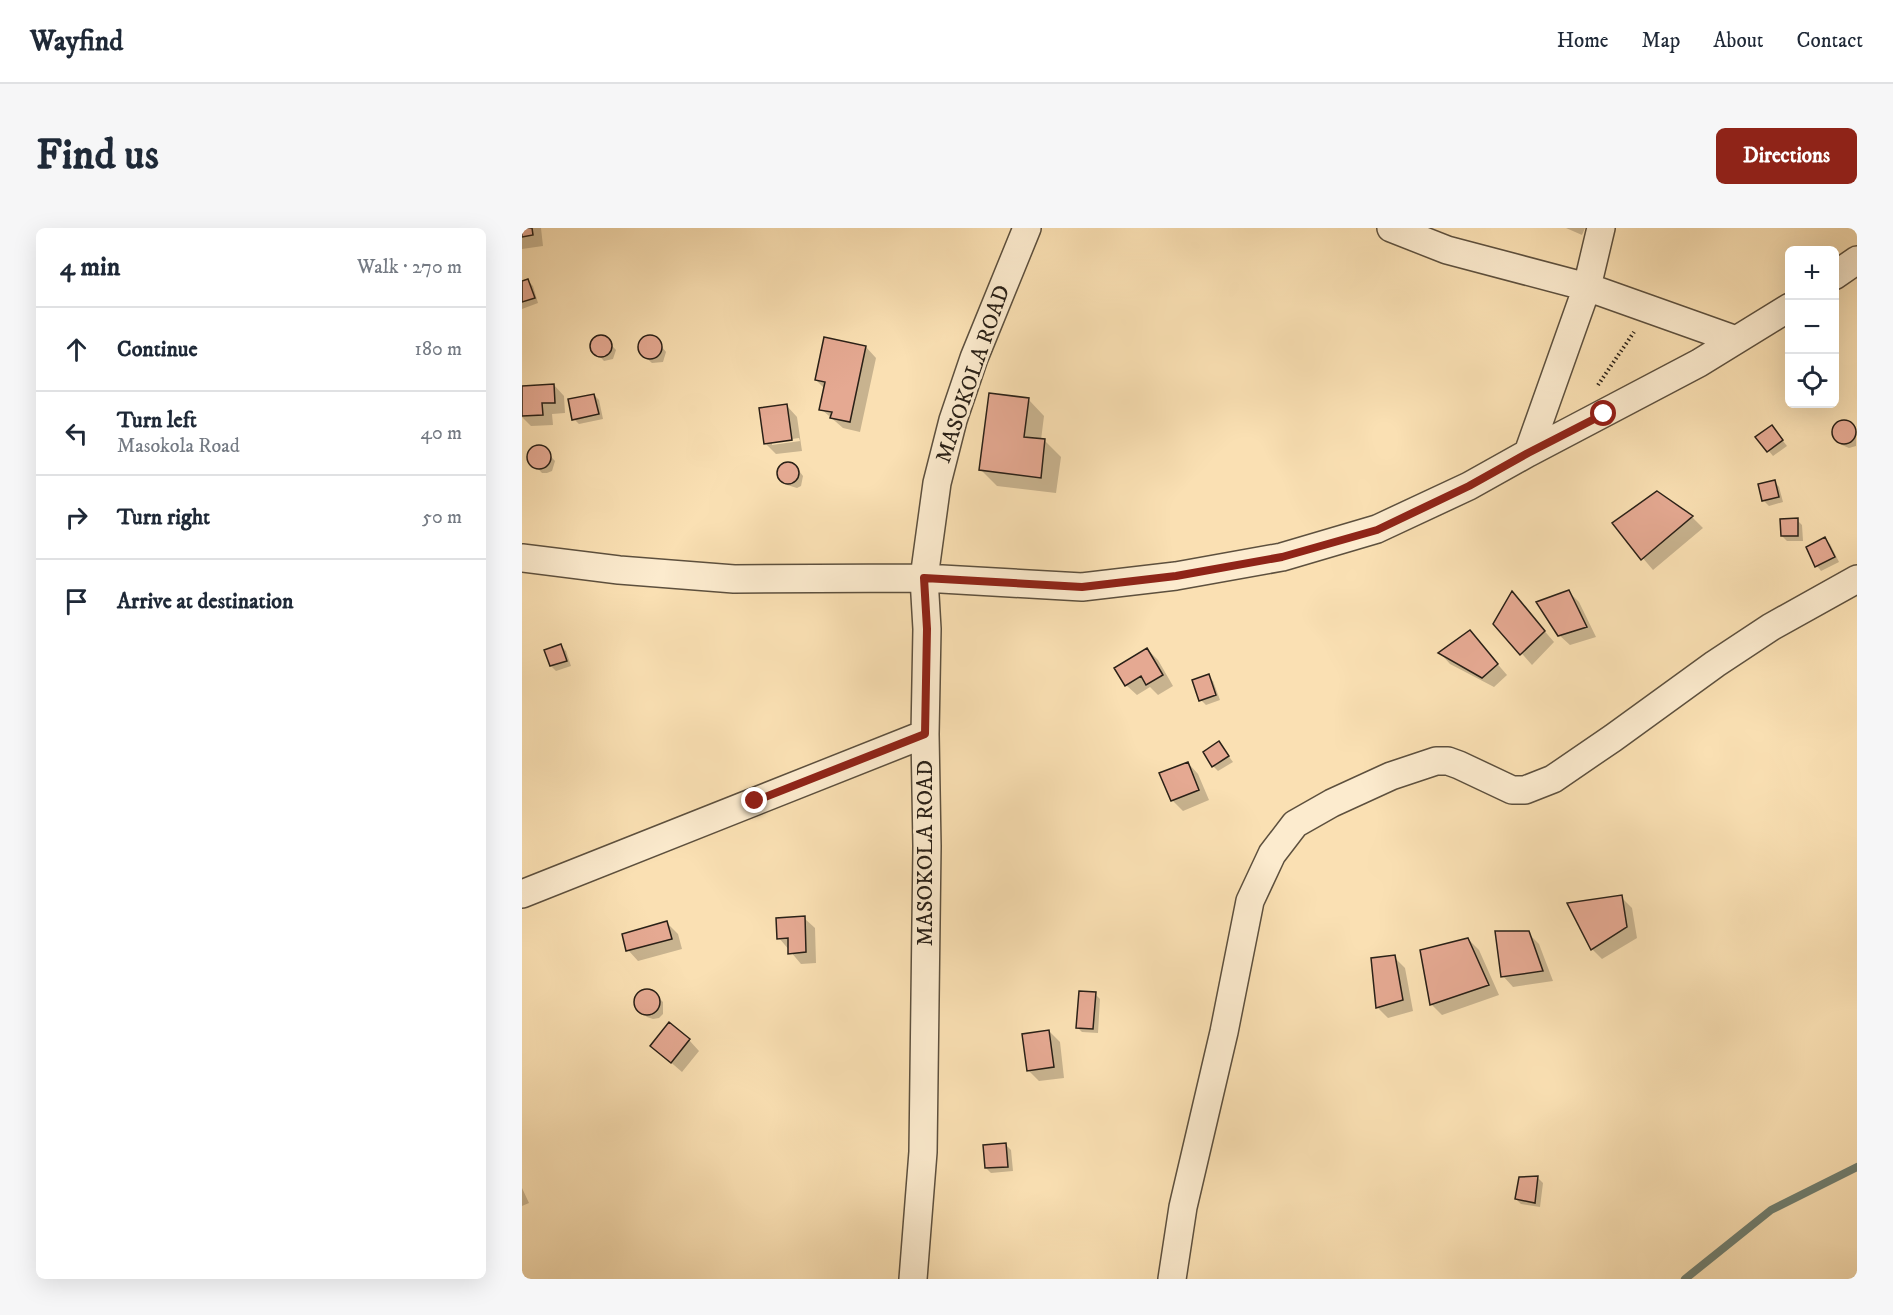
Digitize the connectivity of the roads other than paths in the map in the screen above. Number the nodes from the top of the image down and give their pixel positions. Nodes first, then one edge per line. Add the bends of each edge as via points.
1 (1391, 228) edge
2 (1601, 228) edge
3 (1021, 235) edge
4 (1857, 260) edge
5 (1839, 273) edge
6 (1587, 287) junction
7 (1785, 310) edge
8 (1736, 340) junction
9 (1528, 453) junction
10 (522, 558) edge
11 (924, 578) junction
12 (1857, 579) edge
13 (925, 734) junction
14 (522, 894) edge
15 (913, 1279) edge
16 (1172, 1279) edge

1 - 6 street via 1447,250
2 - 6 street
3 - 11 street, MASOKOLA ROAD via 953,420 936,483
4 - 5 street
6 - 8 street
6 - 9 street
7 - 8 street
8 - 9 street
9 - 11 street via 1377,530 1282,557 1176,576 1082,587
10 - 11 street via 734,579
11 - 13 street, MASOKOLA ROAD
12 - 16 street via 1771,627 1553,779 1525,790 1512,790 1459,765 1436,761 1332,802 1294,824 1272,854 1250,901 1183,1207
13 - 14 street
13 - 15 street, MASOKOLA ROAD via 923,1152

